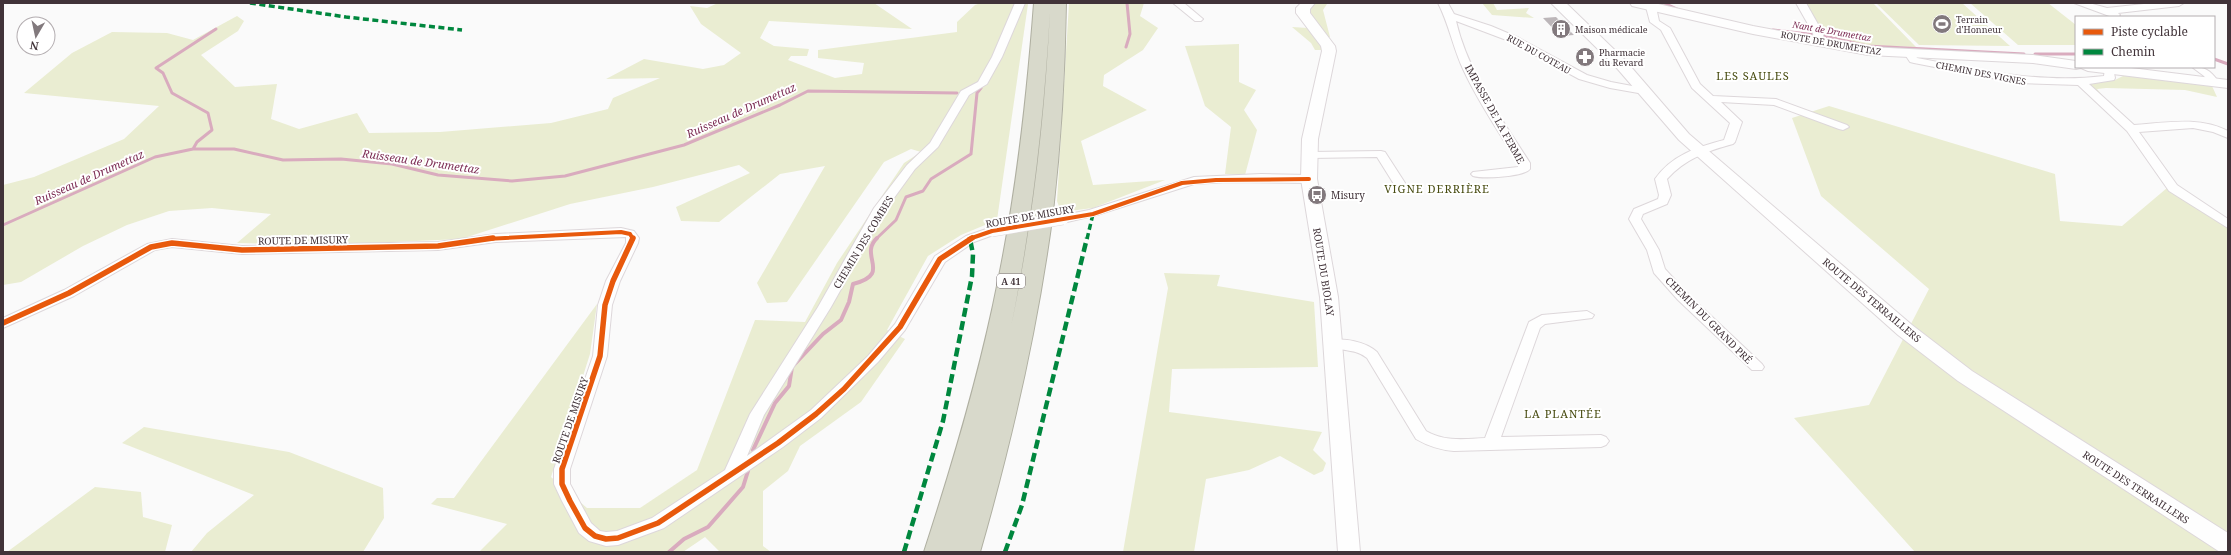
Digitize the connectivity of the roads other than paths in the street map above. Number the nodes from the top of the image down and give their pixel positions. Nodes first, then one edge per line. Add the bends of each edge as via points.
1 (1020, 3) edge
2 (1042, 3) edge
3 (1058, 3) edge
4 (1178, 3) edge
5 (1308, 3) edge
6 (1443, 3) edge
7 (1558, 3) edge
8 (1637, 3) edge
9 (1800, 3) edge
10 (2078, 3) edge
11 (2179, 3) edge
12 (1651, 7) junction
13 (2107, 11) junction
14 (1450, 16) junction
15 (2116, 16) edge
16 (1198, 19) dead end
17 (1819, 37) junction
18 (1909, 53) junction
19 (2075, 65) edge
20 (2095, 68) edge
21 (2196, 68) edge
22 (2108, 70) junction
23 (2210, 80) junction
24 (2081, 82) junction
25 (2228, 84) edge
26 (1644, 91) junction
27 (1711, 99) junction
28 (1843, 127) dead end
29 (2131, 129) junction
30 (2228, 135) edge
31 (1699, 150) junction
32 (1310, 155) junction
33 (1477, 174) dead end
34 (1309, 179) junction
35 (1401, 186) dead end
36 (2228, 224) edge
37 (1588, 315) dead end
38 (3, 323) edge
39 (1334, 344) junction
40 (1757, 367) dead end
41 (1601, 441) dead end
42 (1491, 443) junction
43 (732, 473) junction
44 (2228, 545) edge
45 (938, 552) edge
46 (966, 552) edge
47 (1350, 552) edge

1 - 43 street, CHEMIN DES COMBES via 997,57 982,84 965,92 934,145 911,167 880,208 824,307 757,414
2 - 45 highway, A 41 via 1031,153 1011,278 979,418
3 - 46 highway, A 41 via 1050,155 1038,249 1023,331 1002,422
4 - 16 street
5 - 32 street, ROUTE DU BIOLAY via 1303,8 1303,13 1329,51 1310,139
6 - 14 street
7 - 26 street, ROUTE DES TERRAILLERS via 1612,54
8 - 12 street, ROUTE DE DRUMETTAZ
9 - 17 street
10 - 13 street
11 - 13 street
12 - 17 street, ROUTE DE DRUMETTAZ via 1753,30
12 - 27 street via 1655,22 1665,28 1696,86
13 - 15 street
14 - 26 street, RUE DU COTEAU via 1513,39 1583,77
14 - 33 street, IMPASSE DE LA FERME via 1453,33 1484,98 1524,163 1524,169
17 - 18 street, ROUTE DE DRUMETTAZ via 1868,51
18 - 19 street, ROUTE DE DRUMETTAZ via 2026,59
18 - 24 street, CHEMIN DES VIGNES via 1914,60 2019,81 2050,84
20 - 22 street
21 - 23 street
22 - 23 street
22 - 24 street, CHEMIN DES VIGNES via 2110,78
23 - 25 street
24 - 29 street
26 - 31 street, ROUTE DES TERRAILLERS
27 - 28 street via 1776,102
27 - 31 street via 1736,122 1729,142
29 - 30 street via 2198,124
29 - 36 street via 2173,188
31 - 40 street, CHEMIN DU GRAND PRÉ via 1672,164 1661,179 1665,195 1663,201 1638,212 1635,219 1653,250 1659,270 1683,297
31 - 44 street, ROUTE DES TERRAILLERS via 1905,330 1965,376
32 - 34 street, ROUTE DU BIOLAY
32 - 35 street via 1381,154
34 - 39 street, ROUTE DU BIOLAY via 1329,297
34 - 43 street, ROUTE DE MISURY, bridge via 1182,183 1093,214 992,231 970,239 940,259 900,326 868,364 816,414
37 - 42 street via 1542,320 1534,325
38 - 43 street, ROUTE DE MISURY via 69,293 151,247 172,243 242,250 438,246 496,238 621,232 630,234 633,238 632,243 605,305 600,356 562,469 562,484 585,528 594,536 612,539 658,523
39 - 42 street via 1367,350 1372,355 1421,435 1427,440 1452,445
39 - 47 street, ROUTE DU BIOLAY
41 - 42 street

